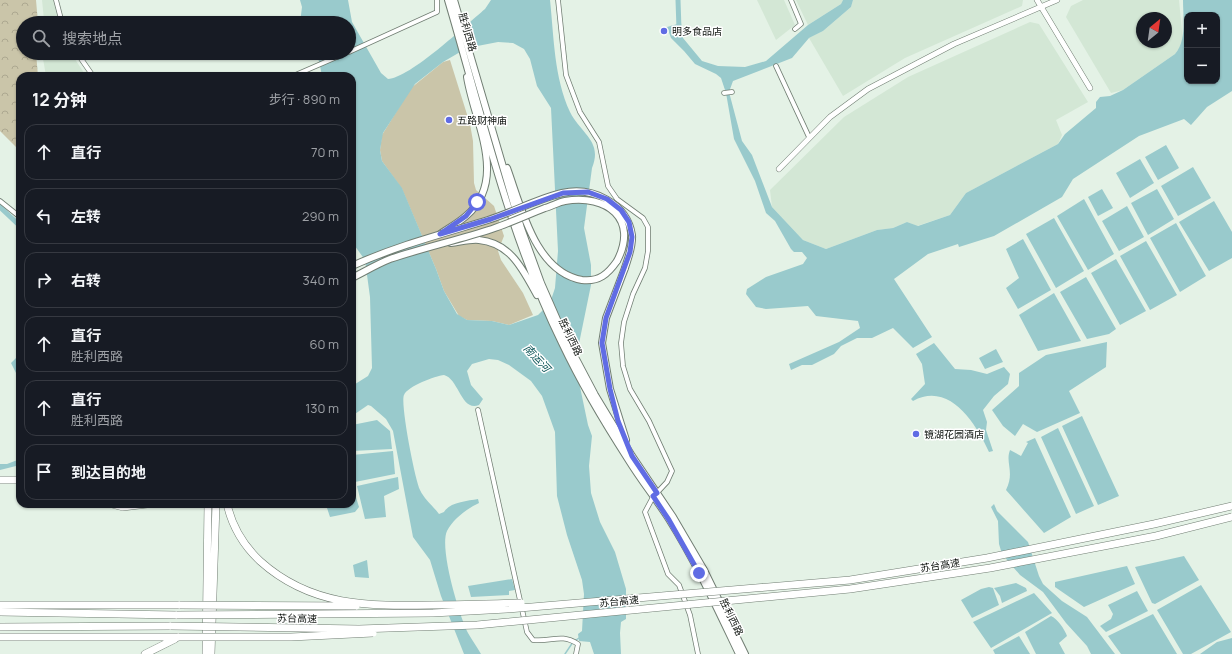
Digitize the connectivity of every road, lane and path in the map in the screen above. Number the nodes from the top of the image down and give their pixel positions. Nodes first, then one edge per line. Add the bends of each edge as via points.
1 (56, 0) edge
2 (437, 0) edge
3 (448, 0) edge
4 (454, 0) edge
5 (558, 0) edge
6 (791, 0) edge
7 (1038, 0) edge
8 (1057, 0) edge
9 (1042, 7) junction
10 (60, 16) edge
11 (459, 29) junction
12 (795, 30) dead end
13 (356, 49) edge
14 (465, 52) junction
15 (82, 60) edge
16 (330, 60) edge
17 (776, 66) dead end
18 (90, 72) edge
19 (302, 72) edge
20 (1090, 88) dead end
21 (732, 92) dead end
22 (724, 93) dead end
23 (490, 124) junction
24 (809, 137) junction
25 (779, 169) dead end
26 (0, 201) edge
27 (16, 214) edge
28 (440, 234) junction
29 (441, 244) junction
30 (356, 264) edge
31 (356, 276) edge
32 (562, 343) junction
33 (478, 410) dead end
34 (632, 456) junction
35 (1, 480) edge
36 (16, 480) edge
37 (655, 495) junction
38 (1232, 506) edge
39 (208, 508) edge
40 (216, 508) edge
41 (228, 508) edge
42 (1232, 517) edge
43 (587, 602) junction
44 (0, 605) edge
45 (376, 606) junction
46 (0, 612) edge
47 (477, 625) junction
48 (0, 627) edge
49 (0, 637) edge
50 (179, 637) junction
51 (145, 654) edge
52 (206, 654) edge
53 (211, 654) edge
54 (576, 654) edge
55 (698, 654) edge
56 (739, 654) edge
57 (745, 654) edge

1 - 10 street
2 - 13 street via 438,12
3 - 11 main road, 胜利西路
4 - 11 main road, 胜利西路
5 - 37 street via 566,75 580,112 599,142 608,186 617,199 643,218 648,227 645,268 624,322 621,343 623,366 630,389 649,421 672,471 667,482
6 - 12 street via 801,24
7 - 9 street
8 - 9 street
9 - 20 street
9 - 24 street via 954,44 868,89 830,116
11 - 14 main road, 胜利西路
14 - 23 main road, 胜利西路
14 - 28 main road via 470,93 487,155 487,172 484,192 466,216
14 - 32 main road, 胜利西路 via 515,229
15 - 18 street
16 - 19 street
17 - 24 street
21 - 22 street
23 - 29 main road, bridge via 534,241 549,262 562,273 576,279 602,278 623,250 625,235 616,213 606,206 588,200 564,201 492,229
23 - 34 main road, 胜利西路 via 521,228 541,283 577,360
24 - 25 street
26 - 27 street
28 - 30 main road, bridge via 384,251
28 - 34 main road, bridge via 563,193 588,192 607,199 621,210 629,222 632,237 625,268 606,318 602,343 618,421
29 - 31 main road, bridge via 388,260
29 - 32 main road, bridge via 478,240 495,243 509,252 521,266
32 - 37 main road, 胜利西路 via 591,399
33 - 54 street via 527,632 533,640 565,637 578,644
34 - 37 main road, 胜利西路
35 - 36 highway
37 - 55 street via 645,512 668,574 679,585 690,615
37 - 56 main road, 胜利西路 via 699,573
37 - 57 main road, 胜利西路 via 673,517 704,570
38 - 43 highway, 苏台高速, bridge via 987,558 850,580
39 - 52 highway
40 - 53 highway
41 - 45 highway, bridge via 248,550 271,570 302,589 326,598
42 - 47 highway, 苏台高速, bridge via 1149,538 990,568 850,590
43 - 45 highway, bridge
43 - 46 highway, 苏台高速, bridge via 433,614 177,615
44 - 45 highway, bridge
47 - 48 highway, 苏台高速, bridge via 359,629
47 - 50 highway, bridge via 291,637
49 - 50 highway
50 - 51 highway

